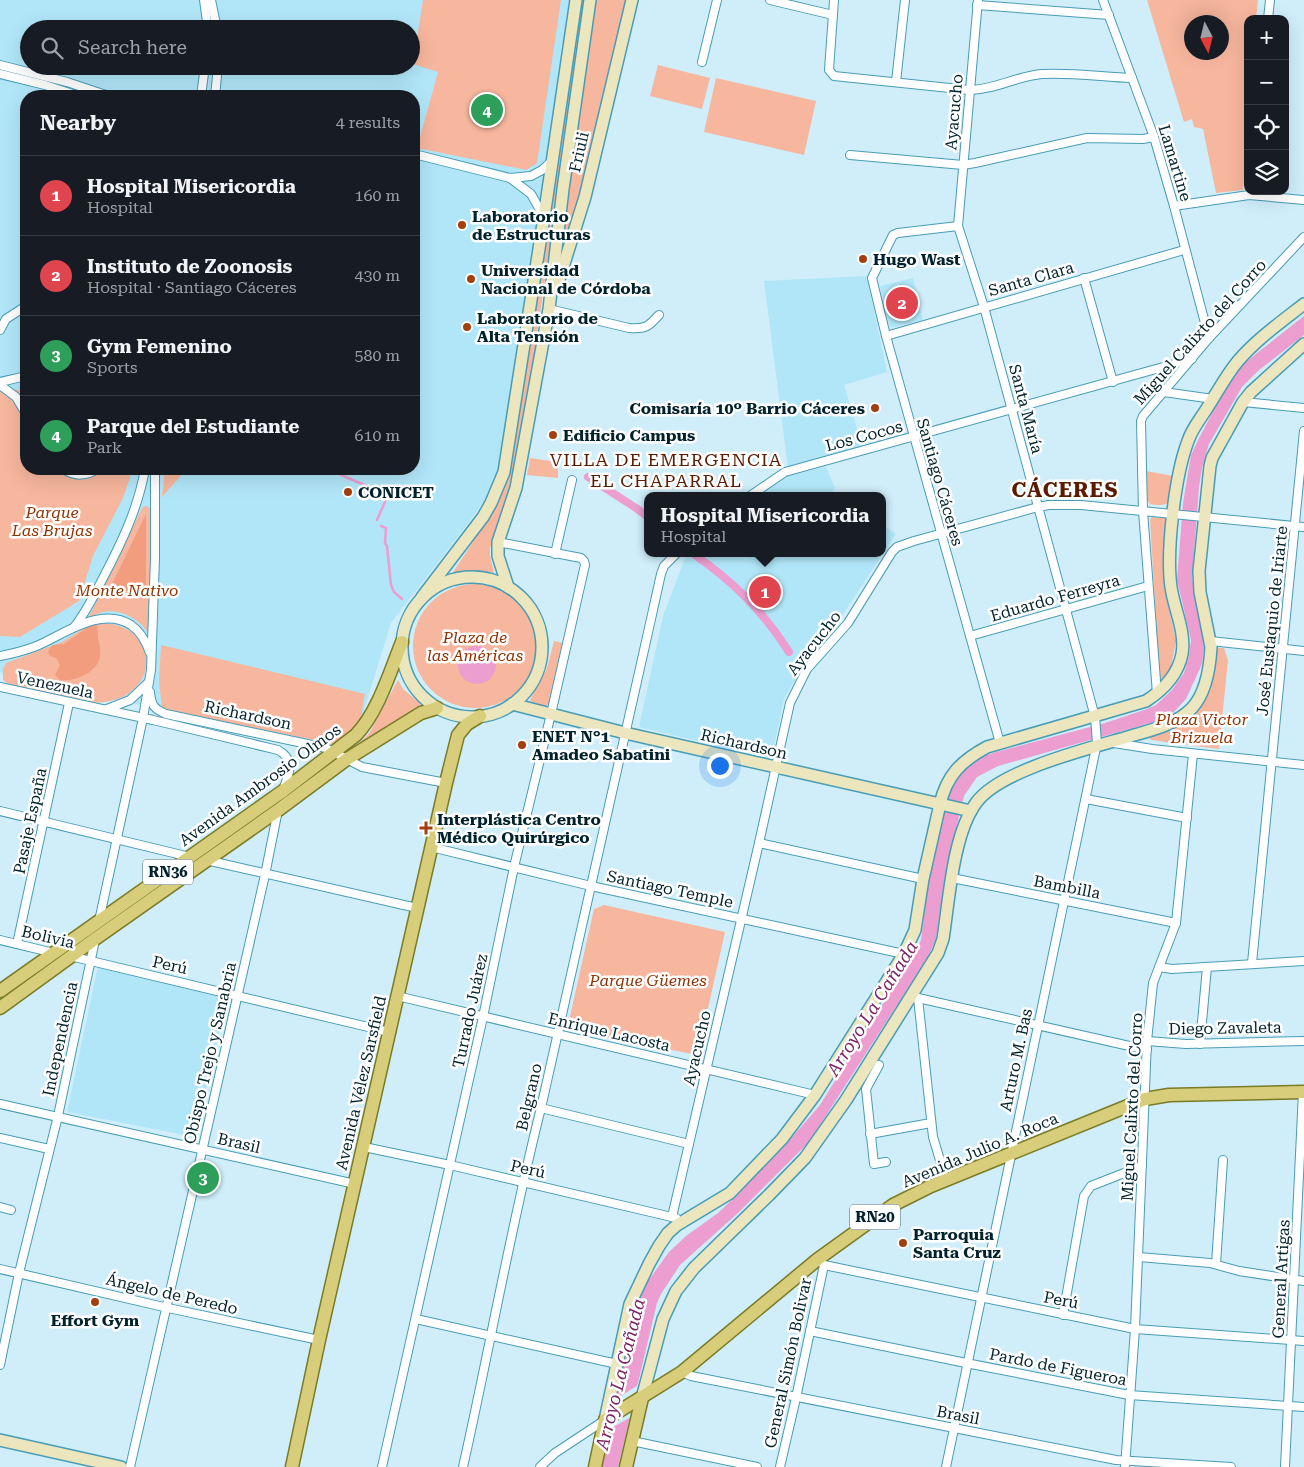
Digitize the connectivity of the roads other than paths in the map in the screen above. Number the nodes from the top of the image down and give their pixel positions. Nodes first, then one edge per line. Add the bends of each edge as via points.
1 (204, 0) edge
2 (210, 0) edge
3 (576, 0) edge
4 (590, 0) edge
5 (632, 0) edge
6 (717, 0) edge
7 (770, 0) edge
8 (834, 0) edge
9 (904, 0) edge
10 (1103, 0) edge
11 (1270, 0) edge
12 (978, 2) edge
13 (833, 15) junction
14 (1109, 15) junction
15 (1268, 15) edge
16 (207, 20) edge
17 (215, 20) edge
18 (702, 62) dead end
19 (0, 64) edge
20 (20, 69) edge
21 (0, 74) edge
22 (41, 75) edge
23 (204, 75) edge
24 (217, 75) edge
25 (1132, 78) junction
26 (896, 82) junction
27 (61, 90) edge
28 (91, 90) edge
29 (201, 90) edge
30 (216, 90) edge
31 (969, 90) junction
32 (1154, 137) junction
33 (850, 155) dead end
34 (420, 156) edge
35 (552, 161) junction
36 (963, 164) junction
37 (510, 178) junction
38 (1244, 194) edge
39 (1265, 195) edge
40 (1304, 200) edge
41 (1174, 206) junction
42 (544, 217) junction
43 (958, 226) junction
44 (1304, 237) edge
45 (1184, 250) junction
46 (1084, 278) junction
47 (1304, 304) edge
48 (984, 307) junction
49 (549, 309) junction
50 (20, 310) edge
51 (660, 315) dead end
52 (0, 330) edge
53 (886, 336) junction
54 (1209, 338) junction
55 (1304, 344) edge
56 (1192, 359) junction
57 (20, 378) edge
58 (1113, 382) junction
59 (0, 383) edge
60 (1164, 392) junction
61 (1213, 399) junction
62 (1243, 402) junction
63 (20, 404) edge
64 (1304, 408) edge
65 (1012, 410) junction
66 (1304, 431) edge
67 (914, 437) junction
68 (144, 475) edge
69 (155, 475) edge
70 (572, 480) dead end
71 (756, 492) edge
72 (138, 500) junction
73 (155, 503) junction
74 (1038, 507) junction
75 (1143, 511) junction
76 (1175, 514) junction
77 (1201, 517) junction
78 (1295, 526) junction
79 (1304, 527) edge
80 (941, 534) junction
81 (498, 542) junction
82 (555, 554) junction
83 (673, 557) edge
84 (1148, 586) junction
85 (508, 587) junction
86 (422, 598) junction
87 (1066, 609) junction
88 (72, 630) junction
89 (970, 636) junction
90 (1210, 641) junction
91 (402, 642) junction
92 (1283, 648) junction
93 (1304, 651) edge
94 (1, 658) edge
95 (152, 660) junction
96 (149, 682) junction
97 (0, 687) edge
98 (1157, 694) junction
99 (69, 703) junction
100 (512, 704) junction
101 (436, 708) junction
102 (104, 710) junction
103 (551, 714) junction
104 (480, 716) junction
105 (143, 718) junction
106 (1096, 721) junction
107 (625, 733) junction
108 (1110, 742) junction
109 (1000, 743) junction
110 (1096, 745) junction
111 (335, 752) junction
112 (1193, 754) junction
113 (347, 760) junction
114 (1272, 762) junction
115 (1304, 765) edge
116 (776, 768) junction
117 (446, 783) junction
118 (283, 791) junction
119 (1086, 799) junction
120 (942, 805) junction
121 (0, 810) edge
122 (967, 810) junction
123 (278, 812) junction
124 (1187, 818) junction
125 (44, 820) junction
126 (116, 838) junction
127 (759, 844) junction
128 (431, 847) junction
129 (190, 857) junction
130 (206, 860) junction
131 (514, 867) junction
132 (265, 875) junction
133 (952, 878) junction
134 (923, 879) junction
135 (592, 886) junction
136 (1064, 901) junction
137 (417, 908) junction
138 (740, 919) junction
139 (99, 920) junction
140 (1176, 923) junction
141 (95, 939) junction
142 (0, 940) edge
143 (17, 944) junction
144 (55, 953) junction
145 (904, 954) junction
146 (72, 957) junction
147 (91, 961) junction
148 (1304, 961) edge
149 (1252, 963) junction
150 (1158, 967) junction
151 (1207, 967) junction
152 (0, 991) edge
153 (238, 995) junction
154 (397, 996) junction
155 (915, 996) junction
156 (0, 1008) edge
157 (483, 1016) junction
158 (1037, 1025) junction
159 (389, 1032) junction
160 (557, 1034) junction
161 (1304, 1041) edge
162 (1200, 1044) junction
163 (1147, 1046) junction
164 (879, 1065) dead end
165 (706, 1069) junction
166 (1304, 1092) edge
167 (815, 1095) junction
168 (1146, 1099) junction
169 (0, 1104) edge
170 (541, 1108) junction
171 (58, 1116) junction
172 (931, 1123) junction
173 (870, 1134) junction
174 (0, 1138) edge
175 (689, 1144) junction
176 (364, 1147) junction
177 (50, 1149) junction
178 (202, 1149) junction
179 (1011, 1154) junction
180 (1223, 1160) dead end
181 (886, 1162) dead end
182 (450, 1165) junction
183 (1142, 1166) junction
184 (946, 1180) junction
185 (522, 1182) junction
186 (355, 1184) junction
187 (0, 1207) edge
188 (12, 1210) dead end
189 (672, 1217) junction
190 (685, 1220) junction
191 (1138, 1257) junction
192 (821, 1262) junction
193 (1216, 1264) junction
194 (0, 1269) edge
195 (19, 1273) junction
196 (1295, 1279) junction
197 (1304, 1281) edge
198 (981, 1298) junction
199 (168, 1308) junction
200 (1063, 1314) junction
201 (416, 1318) junction
202 (1136, 1329) junction
203 (810, 1331) junction
204 (492, 1336) junction
205 (319, 1340) junction
206 (1291, 1340) junction
207 (1304, 1341) edge
208 (617, 1364) junction
209 (966, 1364) junction
210 (0, 1365) edge
211 (682, 1372) junction
212 (1130, 1395) junction
213 (642, 1398) junction
214 (796, 1398) junction
215 (1288, 1406) junction
216 (1304, 1407) edge
217 (604, 1420) junction
218 (953, 1428) junction
219 (0, 1440) edge
220 (632, 1441) junction
221 (1125, 1464) edge
222 (122, 1467) edge
223 (130, 1467) edge
224 (292, 1467) edge
225 (382, 1467) edge
226 (463, 1467) edge
227 (540, 1467) edge
228 (595, 1467) edge
229 (626, 1467) edge
230 (757, 1467) edge
231 (780, 1467) edge
232 (946, 1467) edge
233 (1231, 1467) edge
234 (1285, 1467) edge

1 - 16 street
2 - 17 street
3 - 35 main road, RN36
4 - 49 main road
5 - 49 main road, Friuli via 585,197
6 - 18 street
7 - 13 street
8 - 13 street
9 - 26 street
10 - 14 street, Lamartine
11 - 15 street
12 - 14 street
12 - 31 street, Ayacucho
13 - 26 street via 829,70 834,76
14 - 25 street, Lamartine
19 - 20 street
21 - 27 street
22 - 28 street
23 - 29 street
24 - 30 street
25 - 31 street via 1042,74
25 - 32 street, Lamartine
26 - 31 street
31 - 36 street, Ayacucho
32 - 36 street via 1087,138
32 - 41 street, Lamartine
33 - 36 street
34 - 37 street
35 - 37 street via 531,176
35 - 42 main road, RN36
36 - 43 street, Ayacucho
37 - 42 street via 531,194
38 - 41 street
39 - 40 street
41 - 45 street, Lamartine
42 - 86 main road, RN36 via 504,472 483,517
43 - 48 street, Santa María
43 - 53 street, Santiago Cáceres via 893,235 872,278
44 - 54 street, Miguel Calixto del Corro
45 - 46 street, Santa Clara
45 - 54 street, Lamartine
46 - 48 street, Santa Clara
46 - 58 street
47 - 61 main road via 1244,355
48 - 53 street, Santa Clara
48 - 65 street, Santa María
49 - 51 street via 642,329
49 - 81 main road via 516,488
50 - 52 street via 6,319
53 - 67 street, Santiago Cáceres
54 - 56 street, Miguel Calixto del Corro
55 - 62 main road
56 - 58 street, Los Cocos
56 - 60 street, Miguel Calixto del Corro
57 - 59 street
58 - 65 street, Los Cocos
59 - 63 street
60 - 61 street
60 - 75 street, Miguel Calixto del Corro via 1140,421
61 - 76 main road via 1188,440
62 - 64 street
62 - 77 main road via 1212,458
65 - 67 street, Los Cocos
65 - 74 street, Santa María
66 - 78 street, José Eustaquio de Iriarte
67 - 71 street, Los Cocos via 785,472
67 - 80 street, Santiago Cáceres
68 - 72 street
69 - 73 street, Independencia
70 - 82 street
72 - 73 street
72 - 88 street via 105,574 84,615
73 - 95 street, Independencia
74 - 75 street, Ayacucho via 1081,505
74 - 80 street, Ayacucho
74 - 87 street, Santa María
75 - 76 street, Ayacucho
75 - 84 street, Miguel Calixto del Corro
76 - 77 street, Ayacucho
76 - 98 main road via 1170,573 1183,645 1176,672
77 - 78 street, Ayacucho
77 - 90 main road via 1199,581
78 - 79 street, Ayacucho
78 - 92 street, José Eustaquio de Iriarte
80 - 89 street, Santiago Cáceres
80 - 116 street, Ayacucho via 897,547 892,552 848,623 807,669 790,703
81 - 82 street
81 - 85 main road via 498,556
82 - 103 street, Turrado Juárez via 581,558 585,565
83 - 107 street via 661,574
84 - 87 street, Eduardo Ferreyra
84 - 98 street, Miguel Calixto del Corro
85 - 86 main road, RN36 via 473,577 454,579 437,586
85 - 100 main road, RN36 via 531,609 542,640 538,671 530,686
86 - 91 main road, RN36 via 412,610
87 - 89 street, Eduardo Ferreyra
87 - 106 street, Santa María
88 - 94 street, Venezuela
88 - 95 street, Venezuela via 98,619 127,622 141,634
89 - 109 street, Santiago Cáceres
90 - 92 street
90 - 108 main road via 1207,678 1194,707 1176,721
91 - 101 main road, RN36 via 404,663 412,684
91 - 111 main road, Avenida Ambrosio Olmos / RN36 via 367,722
92 - 93 street
92 - 114 street, José Eustaquio de Iriarte
95 - 96 street, Independencia
96 - 102 street, Venezuela via 122,705
96 - 105 street, Independencia
96 - 111 street, Richardson via 154,708 166,714
97 - 99 street, Venezuela
98 - 106 main road
99 - 102 street, Venezuela
99 - 125 street, Pasaje España
100 - 103 main road, Richardson
100 - 104 main road, RN36
101 - 104 main road, RN36 via 451,714
101 - 113 main road, Avenida Ambrosio Olmos / RN36 via 421,713
102 - 105 street, Venezuela
103 - 107 main road, Richardson
103 - 131 street, Turrado Juárez
104 - 117 main road, Avenida Vélez Sarsfield via 458,735
105 - 118 street, Richardson via 278,750 285,754 289,765
105 - 126 street, Independencia
106 - 109 main road
106 - 110 street, Arturo M. Bas
107 - 116 main road, Richardson
107 - 135 street, Belgrano
108 - 110 main road
108 - 112 street
109 - 120 main road via 975,753 958,768 946,785
110 - 119 street, Arturo M. Bas
110 - 122 main road via 1004,780 982,794
111 - 113 street, Richardson
111 - 118 main road, Avenida Ambrosio Olmos / RN36
112 - 114 street
112 - 124 street, Miguel Calixto del Corro
113 - 117 street, Richardson via 362,767
113 - 123 main road, Avenida Ambrosio Olmos / RN36
114 - 115 street
114 - 149 street, José Eustaquio de Iriarte
116 - 120 main road, Richardson
116 - 127 street, Ayacucho
117 - 128 main road, Avenida Vélez Sarsfield
118 - 123 street, Obispo Trejo y Sanabria
118 - 129 main road, Avenida Ambrosio Olmos / RN36
119 - 124 street
119 - 136 street, Arturo M. Bas
120 - 122 main road, Richardson
120 - 134 main road
121 - 125 street
122 - 133 main road
123 - 130 main road, Avenida Ambrosio Olmos / RN36
123 - 132 street, Obispo Trejo y Sanabria
124 - 140 street, Miguel Calixto del Corro
125 - 126 street
125 - 143 street, Pasaje España
126 - 129 street
126 - 139 street, Independencia
127 - 134 street
127 - 138 street, Ayacucho
128 - 131 street, Santiago Temple
128 - 137 main road, Avenida Vélez Sarsfield
129 - 130 street
129 - 139 main road, Avenida Ambrosio Olmos / RN36
130 - 132 street
130 - 141 main road, Avenida Ambrosio Olmos / RN36
131 - 135 street, Santiago Temple
131 - 157 street, Turrado Juárez
132 - 137 street
132 - 153 street, Obispo Trejo y Sanabria
133 - 136 street, Bambilla
133 - 155 main road via 940,948
134 - 145 main road via 915,930
135 - 138 street, Santiago Temple
135 - 160 street, Belgrano
136 - 140 street, Bambilla
136 - 158 street, Arturo M. Bas
137 - 154 main road, Avenida Vélez Sarsfield
138 - 145 street, Santiago Temple
138 - 165 street, Ayacucho
139 - 141 street, Independencia
139 - 144 main road, Avenida Ambrosio Olmos / RN36
140 - 150 street, Miguel Calixto del Corro
141 - 146 main road, Avenida Ambrosio Olmos / RN36
141 - 147 street, Independencia
142 - 143 street, Bolivia
143 - 144 street, Bolivia
144 - 146 street, Bolivia
144 - 152 main road, Avenida Ambrosio Olmos / RN36
145 - 167 main road
146 - 147 street, Bolivia
146 - 156 main road, Avenida Ambrosio Olmos / RN36
147 - 153 street, Perú
147 - 171 street, Independencia
148 - 149 street
149 - 151 street
150 - 151 street
150 - 163 street, Miguel Calixto del Corro
151 - 162 street
153 - 159 street, Perú
153 - 178 street, Obispo Trejo y Sanabria
154 - 157 street, Enrique Lacosta
154 - 159 main road, Avenida Vélez Sarsfield
155 - 158 street, Diego Zavaleta
155 - 172 street
155 - 213 main road via 805,1158 694,1268 676,1291 663,1319
157 - 160 street, Enrique Lacosta
157 - 182 street, Turrado Juárez
158 - 163 street, Diego Zavaleta
158 - 179 street, Arturo M. Bas
159 - 176 main road, Avenida Vélez Sarsfield
160 - 165 street, Enrique Lacosta
160 - 170 street, Belgrano
161 - 162 street, Diego Zavaleta
162 - 163 street, Diego Zavaleta
163 - 168 street, Miguel Calixto del Corro
164 - 173 street via 866,1089
165 - 167 street, Enrique Lacosta
165 - 175 street, Ayacucho
166 - 168 main road, Avenida Julio A. Roca / RN20 via 1169,1095
166 - 196 street, General Artigas
167 - 190 main road via 782,1139 738,1186 724,1198
168 - 179 main road, Avenida Julio A. Roca / RN20
168 - 183 street, Miguel Calixto del Corro
169 - 171 street, Brasil
170 - 175 street
170 - 185 street, Belgrano
171 - 177 street, Independencia
171 - 178 street, Brasil
172 - 173 street
172 - 184 street
173 - 181 street via 874,1164
174 - 177 street
175 - 189 street, Ayacucho
176 - 182 street, Perú
176 - 186 main road, Avenida Vélez Sarsfield
177 - 195 street, Independencia
178 - 186 street, Brasil
178 - 199 street, Obispo Trejo y Sanabria
179 - 184 main road, Avenida Julio A. Roca / RN20
179 - 198 street, Arturo M. Bas
180 - 193 street
182 - 185 street, Perú
182 - 201 street, Turrado Juárez
183 - 191 street, Miguel Calixto del Corro
183 - 200 street via 1091,1186 1084,1196
184 - 192 main road, Avenida Julio A. Roca / RN20 via 893,1205
185 - 189 street, Perú
185 - 204 street, Belgrano
186 - 205 main road, Avenida Vélez Sarsfield
187 - 188 street
189 - 190 street, Perú
190 - 208 main road via 668,1233 632,1296
191 - 193 street
191 - 202 street, Miguel Calixto del Corro
192 - 198 street, Perú
192 - 203 street, General Simón Bolivar
192 - 211 main road, Avenida Julio A. Roca / RN20
193 - 196 street via 1239,1271
194 - 195 street, Ángelo de Peredo
195 - 199 street, Ángelo de Peredo
195 - 210 street, Independencia
196 - 197 street
196 - 206 street, General Artigas
198 - 200 street, Perú
198 - 209 street, Arturo M. Bas
199 - 205 street, Ángelo de Peredo
199 - 223 street, Obispo Trejo y Sanabria
200 - 202 street, Perú
201 - 204 street
201 - 225 street, Turrado Juárez
202 - 206 street, Perú
202 - 212 street, Miguel Calixto del Corro
203 - 209 street, Pardo de Figueroa
203 - 214 street, General Simón Bolivar
204 - 208 street
204 - 226 street, Belgrano
205 - 224 main road, Avenida Vélez Sarsfield
206 - 207 street, Perú
206 - 215 street, General Artigas
208 - 217 main road
209 - 212 street, Pardo de Figueroa
209 - 218 street, Arturo M. Bas
211 - 213 main road, Avenida Julio A. Roca / RN20
211 - 214 street, Brasil
212 - 215 street, Pardo de Figueroa
212 - 221 street, Miguel Calixto del Corro
213 - 217 main road, Avenida Julio A. Roca / RN20
213 - 220 main road
214 - 218 street, Brasil
214 - 231 street, General Simón Bolivar
215 - 216 street, Pardo de Figueroa
215 - 234 street, General Artigas
217 - 227 street, Avenida Julio A. Roca
217 - 228 main road
218 - 221 street, Brasil
218 - 232 street, Arturo M. Bas
219 - 222 main road
220 - 229 main road
220 - 230 street
221 - 233 street, Brasil

